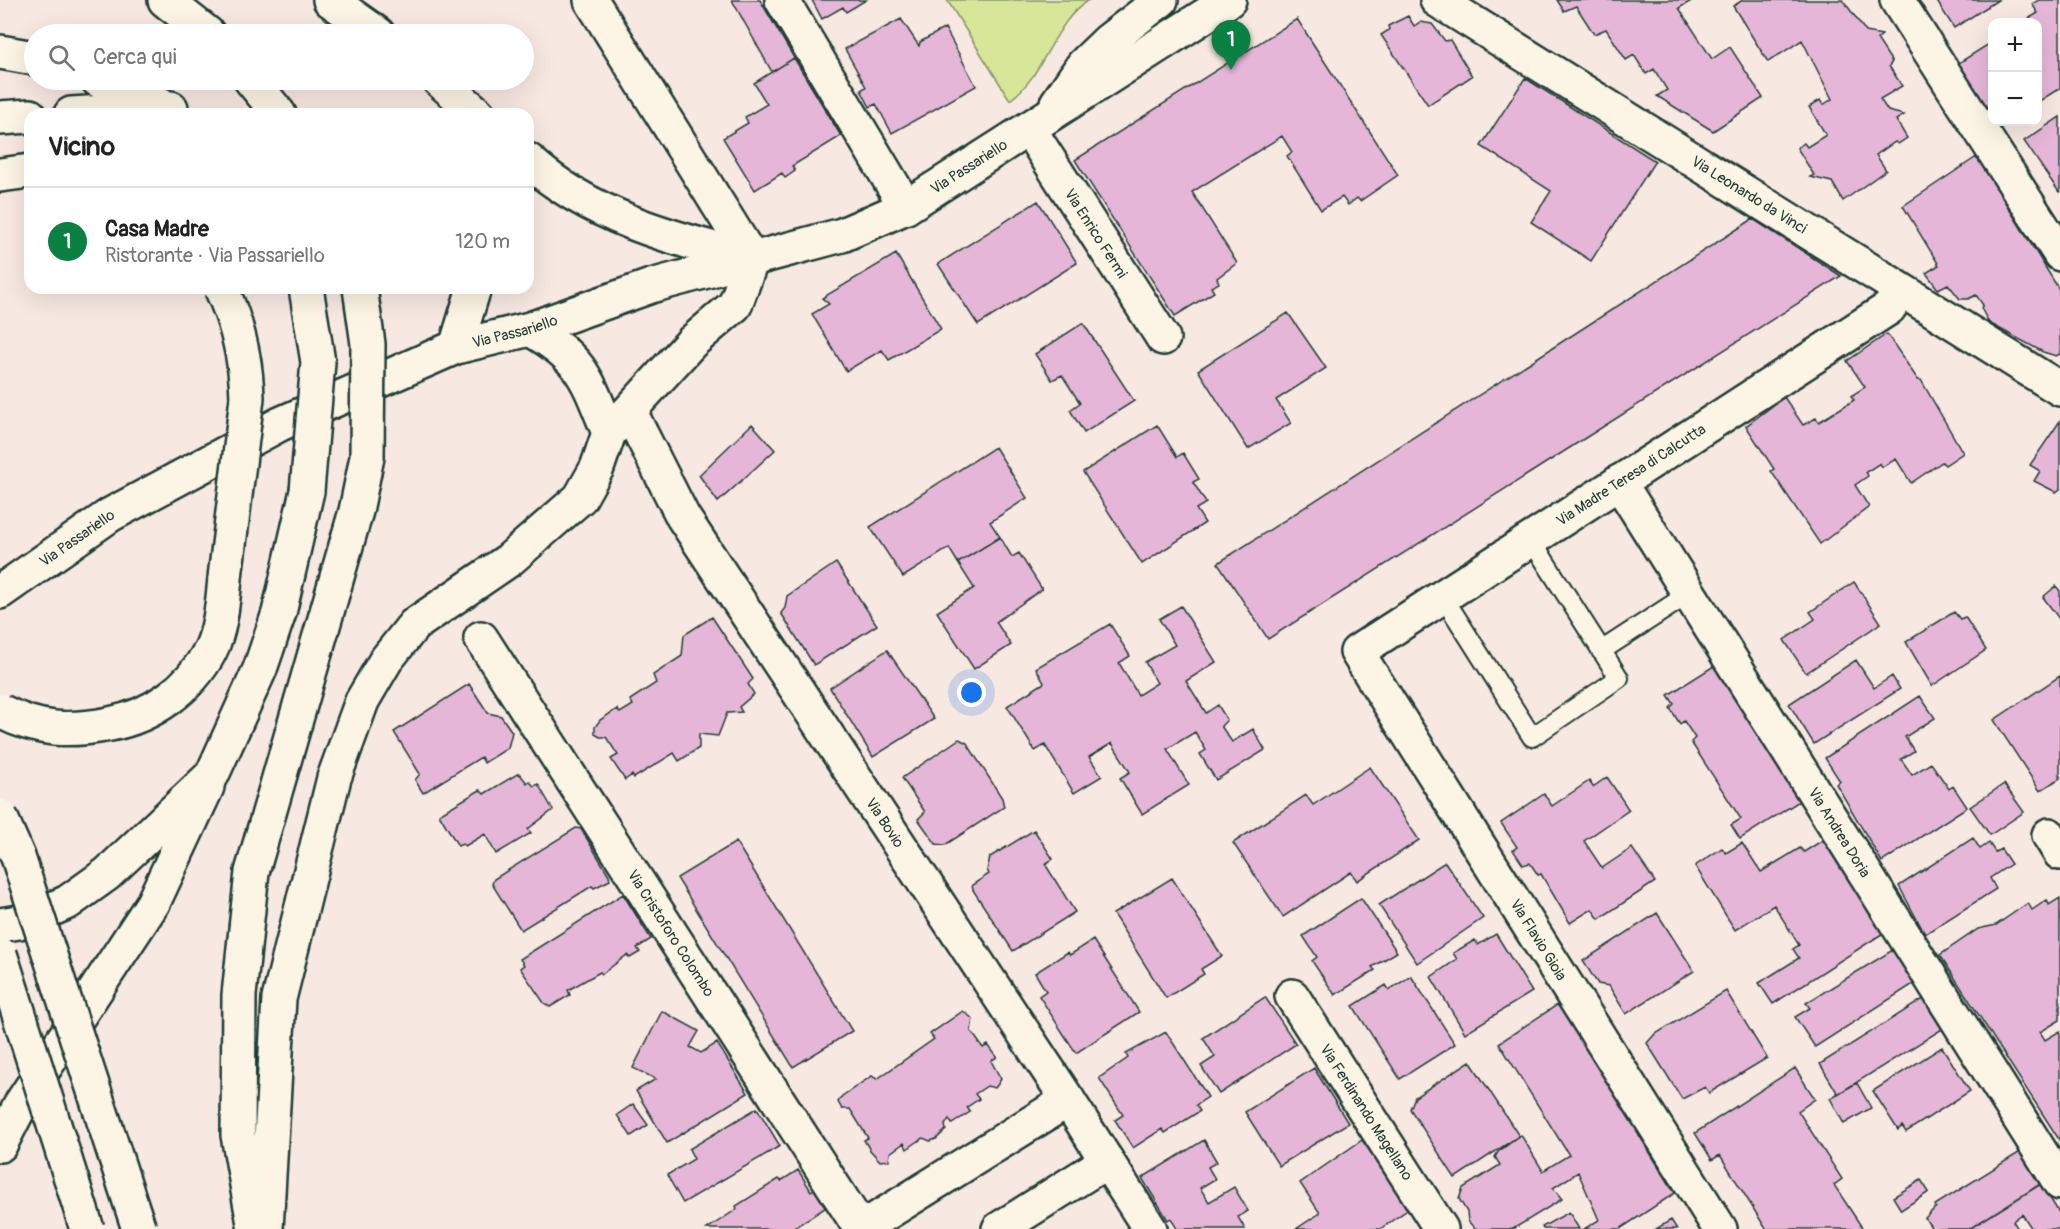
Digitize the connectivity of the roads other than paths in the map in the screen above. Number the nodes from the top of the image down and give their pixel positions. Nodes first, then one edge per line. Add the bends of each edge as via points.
1 (165, 0) edge
2 (330, 0) edge
3 (591, 0) edge
4 (782, 0) edge
5 (1161, 0) edge
6 (1229, 0) edge
7 (1437, 0) edge
8 (1897, 0) edge
9 (195, 24) edge
10 (364, 24) edge
11 (0, 52) edge
12 (24, 56) edge
13 (123, 90) edge
14 (259, 90) edge
15 (168, 108) edge
16 (274, 108) edge
17 (24, 116) edge
18 (0, 118) edge
19 (1039, 122) junction
20 (534, 165) edge
21 (24, 172) edge
22 (0, 175) edge
23 (906, 207) junction
24 (2060, 254) edge
25 (752, 260) junction
26 (1900, 291) junction
27 (223, 294) edge
28 (307, 294) edge
29 (361, 294) edge
30 (472, 294) edge
31 (530, 329) junction
32 (1163, 338) dead end
33 (456, 347) junction
34 (2060, 389) edge
35 (619, 423) junction
36 (1619, 482) junction
37 (1530, 538) junction
38 (0, 592) edge
39 (1690, 593) junction
40 (1442, 595) junction
41 (481, 638) dead end
42 (1601, 651) junction
43 (1357, 652) joint
44 (0, 711) edge
45 (212, 775) junction
46 (0, 816) edge
47 (0, 925) edge
48 (0, 954) edge
49 (1292, 996) dead end
50 (1068, 1100) junction
51 (0, 1145) edge
52 (1107, 1161) junction
53 (2060, 1183) edge
54 (87, 1229) edge
55 (139, 1229) edge
56 (255, 1229) edge
57 (266, 1229) edge
58 (861, 1229) edge
59 (999, 1229) edge
60 (1150, 1229) edge
61 (1441, 1229) edge
62 (1720, 1229) edge

1 - 9 main road
2 - 10 main road
3 - 25 main road
4 - 23 main road
5 - 19 main road, Via Passariello via 1083,65
6 - 19 main road, Via Passariello
7 - 26 main road, Via Leonardo da Vinci
8 - 24 main road
11 - 12 main road
13 - 15 main road
14 - 16 main road
17 - 18 main road
19 - 23 main road, Via Passariello
19 - 32 main road, Via Enrico Fermi
20 - 25 main road via 582,201 688,243
21 - 22 main road
23 - 25 main road, Via Passariello via 842,235
25 - 31 main road, Via Passariello via 651,286
25 - 35 main road via 735,305 692,342
26 - 34 main road, Via Leonardo da Vinci
26 - 36 main road, Via Madre Teresa di Calcutta via 1889,308
27 - 44 main road, bridge via 247,366 247,398 220,613 211,650 192,678 162,704 128,721 77,731 40,727
28 - 45 main road, bridge via 318,362 307,491 279,614 260,669
29 - 56 main road, bridge via 368,344 367,457 356,511 252,872 239,995 238,1136
30 - 33 main road
31 - 33 main road, Via Passariello
31 - 35 main road, Via Bovio via 560,346
33 - 38 main road, Via Passariello via 280,424 110,515
35 - 50 main road, Via Bovio
35 - 57 main road via 580,498 509,560 414,625 386,660 362,701 334,778 279,999
36 - 37 main road, Via Madre Teresa di Calcutta
36 - 39 main road, Via Andrea Doria
37 - 40 main road, Via Madre Teresa di Calcutta
37 - 42 lane
39 - 42 lane
39 - 53 main road, Via Andrea Doria
40 - 42 lane via 1532,737 1619,678
40 - 43 main road, Via Madre Teresa di Calcutta
41 - 58 main road, Via Cristoforo Colombo
43 - 62 main road, Via Flavio Gioia
45 - 47 main road via 107,874 68,902 25,921
45 - 51 main road via 153,903 22,1102
46 - 55 main road, bridge via 18,857
48 - 54 main road, bridge
49 - 61 main road, Via Ferdinando Magellano
50 - 52 main road, Via Bovio
50 - 58 main road
52 - 59 main road
52 - 60 main road, Via Bovio

